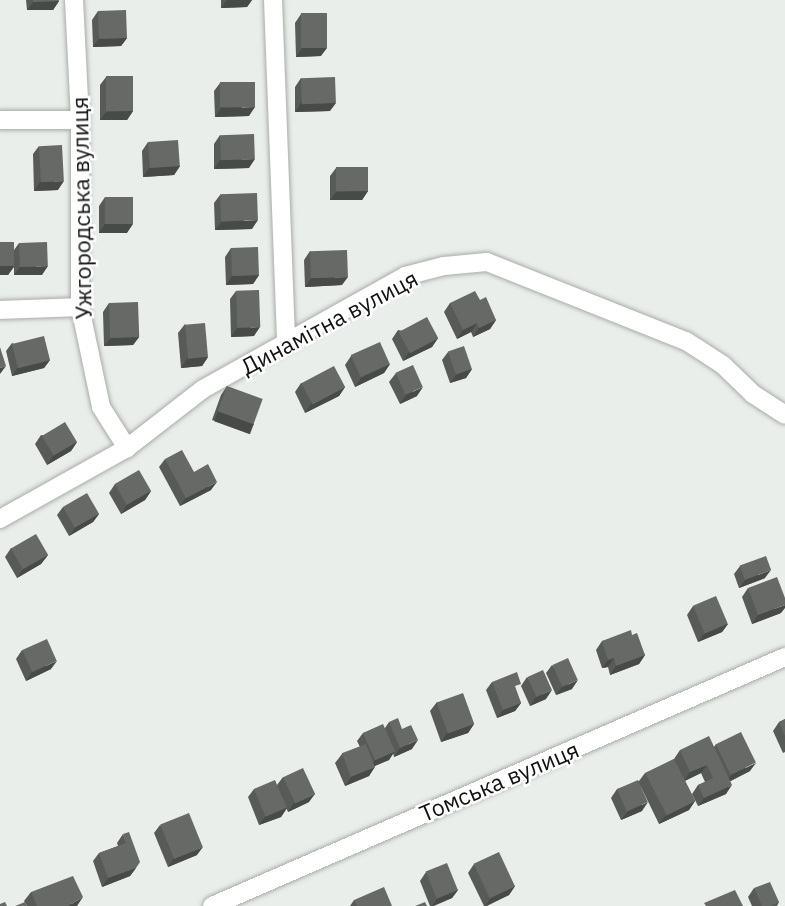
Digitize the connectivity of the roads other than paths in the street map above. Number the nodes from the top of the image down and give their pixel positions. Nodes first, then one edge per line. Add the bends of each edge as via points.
1 (74, 0) edge
2 (273, 0) edge
3 (0, 120) edge
4 (80, 120) junction
5 (80, 307) junction
6 (0, 310) edge
7 (286, 343) junction
8 (785, 415) edge
9 (127, 448) junction
10 (0, 519) edge
11 (785, 657) edge
12 (212, 906) edge

1 - 4 street, Ужгородська вулиця
2 - 7 street
3 - 4 street
4 - 5 street, Ужгородська вулиця
5 - 6 street
5 - 9 street, Ужгородська вулиця via 101,407
7 - 8 street, Динамітна вулиця via 405,276 487,262 685,341
7 - 9 street, Динамітна вулиця via 203,389
9 - 10 street, Динамітна вулиця
11 - 12 street, Томська вулиця

